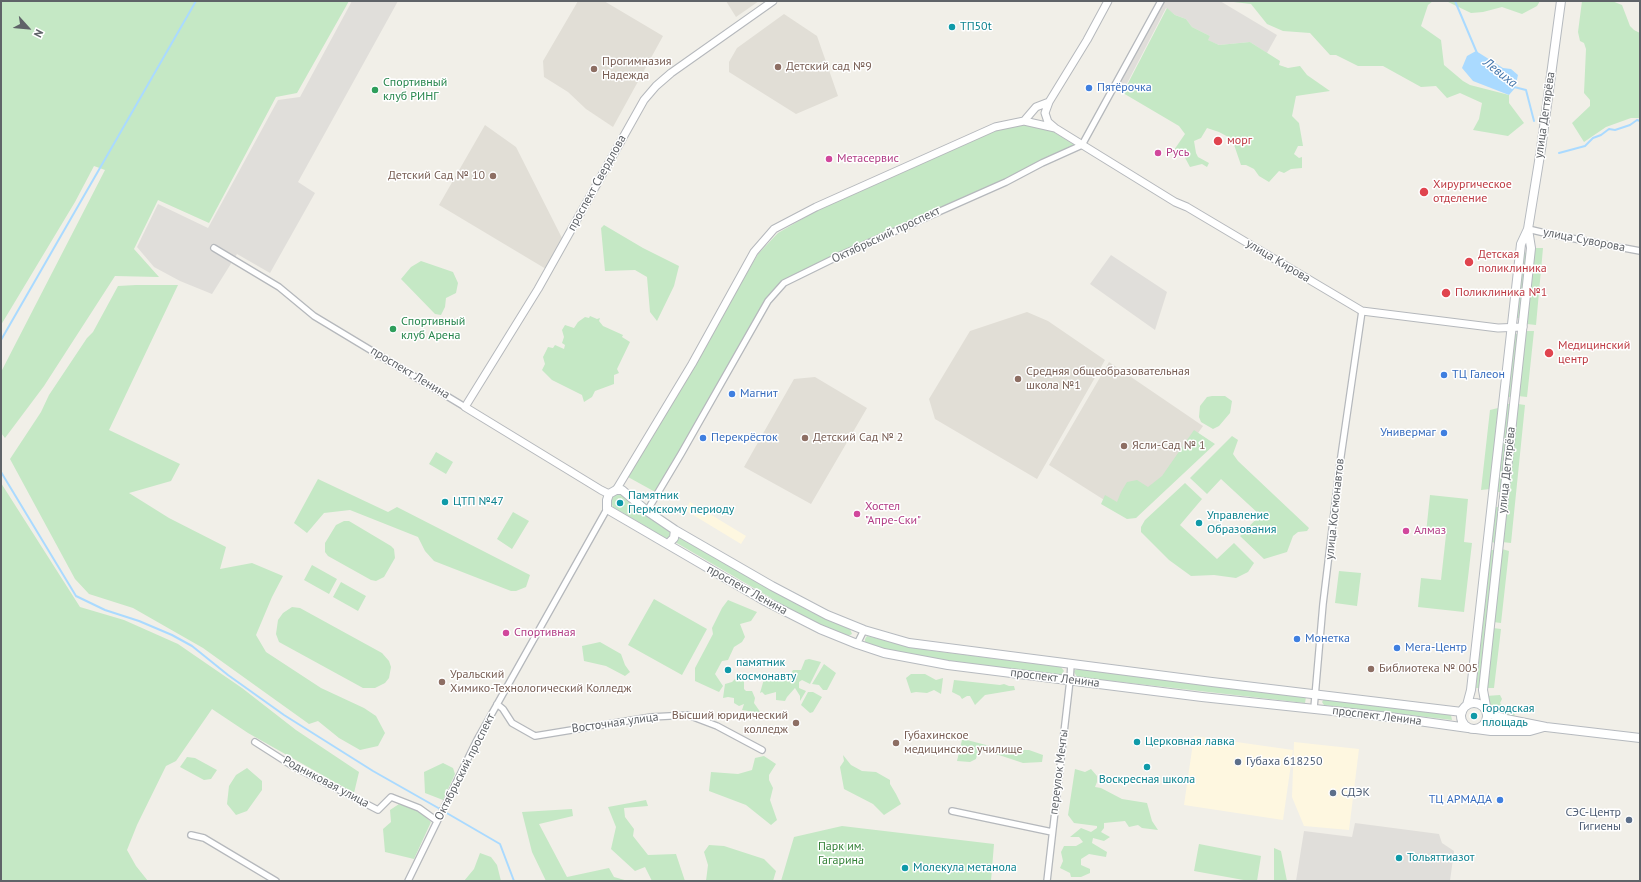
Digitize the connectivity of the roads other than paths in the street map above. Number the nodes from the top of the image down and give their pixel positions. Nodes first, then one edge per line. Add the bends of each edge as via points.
1 (773, 1) edge
2 (1108, 1) edge
3 (1160, 1) edge
4 (1560, 1) edge
5 (1049, 102) junction
6 (1024, 121) junction
7 (1055, 128) junction
8 (1082, 146) junction
9 (1528, 229) junction
10 (214, 248) dead end
11 (1640, 251) edge
12 (1362, 311) junction
13 (1523, 327) junction
14 (1511, 328) junction
15 (465, 407) junction
16 (612, 492) junction
17 (607, 508) junction
18 (647, 511) junction
19 (676, 530) junction
20 (668, 544) junction
21 (864, 630) junction
22 (857, 644) junction
23 (1071, 664) junction
24 (1070, 680) junction
25 (1315, 694) junction
26 (497, 704) junction
27 (1314, 708) junction
28 (1464, 708) junction
29 (1487, 712) junction
30 (1546, 727) junction
31 (1471, 728) junction
32 (1640, 738) edge
33 (255, 742) dead end
34 (762, 750) dead end
35 (952, 811) dead end
36 (437, 821) junction
37 (1052, 832) junction
38 (191, 835) dead end
39 (276, 881) edge
40 (408, 881) edge
41 (1047, 881) edge

1 - 15 street, проспект Свердлова via 671,73 644,100 538,289
2 - 5 street
3 - 8 street
4 - 9 main road, улица Дегтярёва
5 - 6 street via 1036,108
5 - 7 street, улица Кирова via 1045,113 1048,122
6 - 7 street, улица Кирова
6 - 16 street via 995,127 816,207 774,229 754,252 692,364
7 - 8 street, улица Кирова
8 - 12 street, улица Кирова
8 - 18 street, Октябрьский проспект via 784,283 768,301
9 - 11 street, улица Суворова
9 - 13 main road, улица Дегтярёва via 1531,248
9 - 14 main road, улица Дегтярёва via 1521,244
10 - 15 street, проспект Ленина via 279,287 314,316
12 - 14 street, улица Кирова
12 - 25 street, улица Космонавтов via 1340,463
13 - 14 street, улица Кирова
13 - 29 main road, улица Дегтярёва via 1483,690
14 - 28 main road, улица Дегтярёва via 1471,690
15 - 16 street, проспект Ленина via 601,490
16 - 17 main road via 607,500
16 - 18 main road, проспект Ленина via 622,490
17 - 20 main road, проспект Ленина
17 - 26 street, Октябрьский проспект
18 - 19 main road, проспект Ленина
19 - 20 main road via 674,538
19 - 21 main road, проспект Ленина via 772,586 827,615
20 - 22 main road, проспект Ленина via 763,600 820,630
21 - 22 street
21 - 23 main road, проспект Ленина via 909,643
22 - 24 main road, проспект Ленина via 884,653 933,663
23 - 24 street, переулок Мечты
23 - 25 main road, проспект Ленина
24 - 27 main road, проспект Ленина
24 - 37 street, переулок Мечты
25 - 27 street, улица Космонавтов
25 - 28 main road, проспект Ленина
26 - 34 street, Восточная улица via 512,723 535,736 651,717 688,715 717,726
26 - 36 street, Октябрьский проспект
27 - 31 main road, проспект Ленина
28 - 29 main road via 1473,703 1479,704
28 - 31 main road via 1462,722
29 - 30 main road, проспект Ленина via 1506,719
29 - 31 main road via 1484,725
30 - 31 main road, проспект Ленина via 1530,731
30 - 32 main road, проспект Ленина
33 - 36 street, Родниковая улица via 291,765 378,810 391,797 419,808
35 - 37 street
36 - 40 street, Октябрьский проспект
37 - 41 street, переулок Мечты
38 - 39 street via 204,838

